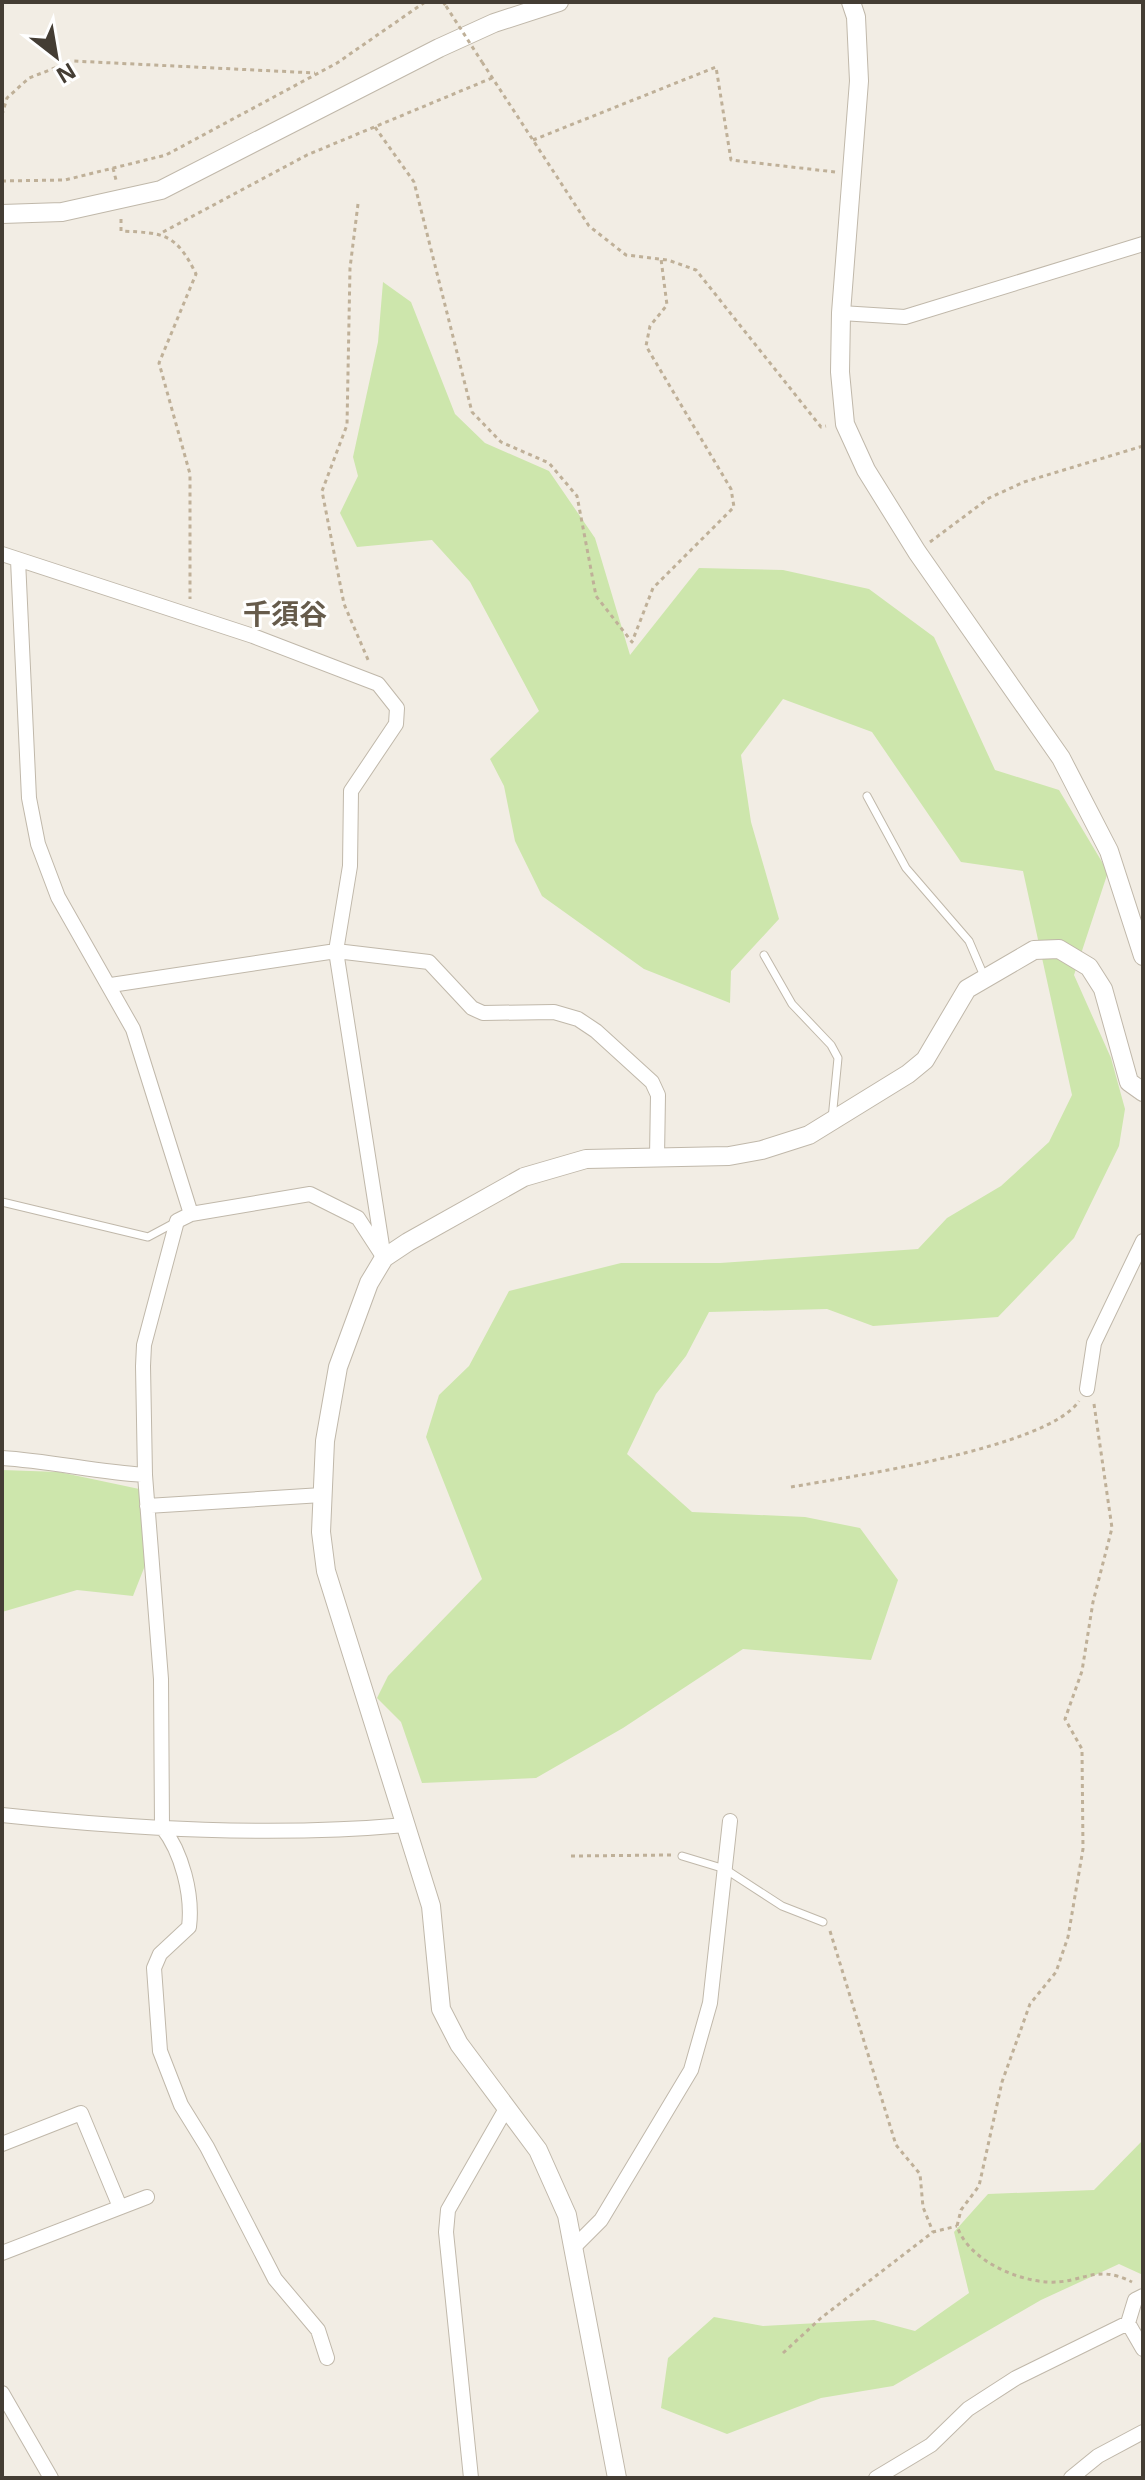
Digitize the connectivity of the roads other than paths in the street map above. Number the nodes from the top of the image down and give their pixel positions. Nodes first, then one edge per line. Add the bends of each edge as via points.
1 (559, 2) edge
2 (851, 2) edge
3 (2, 214) edge
4 (1143, 244) edge
5 (841, 313) junction
6 (2, 554) edge
7 (18, 560) junction
8 (867, 796) dead end
9 (336, 951) junction
10 (764, 955) dead end
11 (1143, 956) edge
12 (984, 976) junction
13 (111, 985) junction
14 (1143, 1092) edge
15 (832, 1121) junction
16 (657, 1157) junction
17 (2, 1202) edge
18 (191, 1214) junction
19 (177, 1221) junction
20 (1143, 1241) edge
21 (384, 1258) junction
22 (1087, 1389) road end
23 (2, 1458) edge
24 (145, 1475) junction
25 (322, 1495) junction
26 (147, 1506) junction
27 (2, 1815) edge
28 (730, 1821) dead end
29 (406, 1825) junction
30 (162, 1827) junction
31 (682, 1856) road end
32 (725, 1869) junction
33 (823, 1922) road end
34 (507, 2107) junction
35 (2, 2144) edge
36 (147, 2197) dead end
37 (120, 2207) junction
38 (573, 2248) junction
39 (2, 2253) edge
40 (1143, 2296) edge
41 (1128, 2323) junction
42 (1143, 2349) edge
43 (327, 2358) dead end
44 (2, 2393) edge
45 (1143, 2432) edge
46 (51, 2478) edge
47 (471, 2478) edge
48 (617, 2478) edge
49 (876, 2478) edge
50 (1071, 2478) edge

1 - 3 street via 439,48 161,190 62,212
2 - 5 street via 859,81
4 - 5 street via 905,317
5 - 11 street via 845,424 866,470 1061,758 1109,851
6 - 7 street
7 - 9 street via 189,615 378,684 389,693 397,708 396,724 351,791 350,866
7 - 13 street via 29,798 38,844 58,897
8 - 12 lane via 906,868 969,941
9 - 13 street
9 - 16 street via 429,962 483,1013 554,1012 578,1019 652,1082 660,1119
9 - 21 street
10 - 15 lane via 792,1004 838,1058
12 - 14 street via 1034,950 1059,949 1089,967 1103,989 1129,1082
12 - 15 street via 967,989 925,1060
13 - 18 street via 133,1029
15 - 16 street via 809,1135 762,1150
16 - 21 street via 586,1159 524,1177
17 - 19 lane via 148,1237
18 - 19 street
18 - 21 street via 310,1194 358,1218
19 - 24 street via 144,1345
20 - 22 street via 1094,1343
21 - 25 street via 369,1283 338,1367
23 - 24 street
24 - 26 street
25 - 26 street
25 - 29 street via 326,1571
26 - 30 street via 161,1679
27 - 30 street
28 - 32 street
29 - 30 street
29 - 34 street via 431,1906 441,2009 459,2044
30 - 43 street via 175,1843 191,1908 189,1927 160,1954 154,1968 160,2051 181,2105 275,2279 318,2330
31 - 32 lane
32 - 33 lane via 782,1906
32 - 38 street via 710,2003 691,2070 601,2220
34 - 38 street via 556,2185
34 - 47 street via 448,2210
35 - 37 street via 81,2113
36 - 37 street
37 - 39 street
38 - 48 street
40 - 41 street via 1135,2300
41 - 42 street
41 - 49 street via 1016,2378 968,2409 931,2445
44 - 46 street
45 - 50 street via 1098,2456

